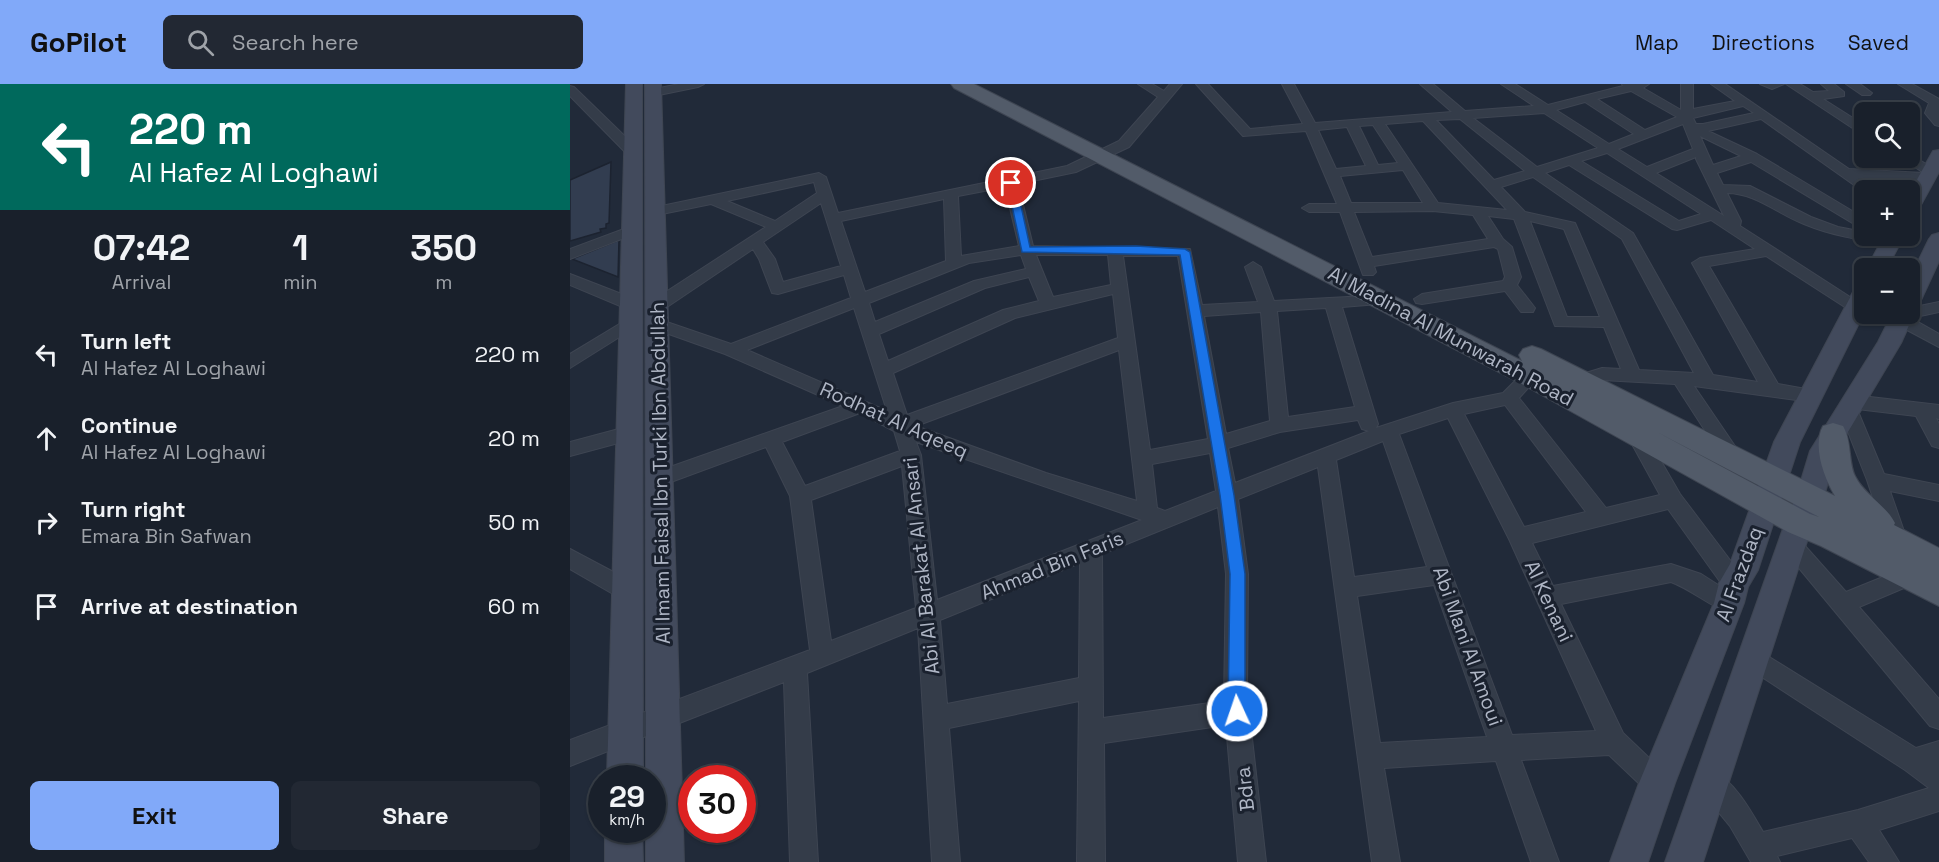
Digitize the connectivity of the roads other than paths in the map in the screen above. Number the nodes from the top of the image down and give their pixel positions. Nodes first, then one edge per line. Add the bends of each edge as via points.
1 (698, 84) edge
2 (960, 84) edge
3 (990, 84) edge
4 (1144, 84) edge
5 (1176, 84) edge
6 (1202, 84) edge
7 (1288, 84) edge
8 (1426, 84) edge
9 (1507, 84) edge
10 (1687, 84) edge
11 (1717, 84) edge
12 (1766, 84) edge
13 (1778, 84) edge
14 (1792, 84) edge
15 (1827, 84) edge
16 (1852, 84) edge
17 (1904, 84) edge
18 (1634, 85) edge
19 (647, 87) edge
20 (570, 89) edge
21 (1919, 92) junction
22 (1939, 92) edge
23 (1866, 93) dead end
24 (1165, 96) junction
25 (1810, 96) junction
26 (1587, 98) junction
27 (1746, 102) junction
28 (586, 105) junction
29 (1545, 109) junction
30 (570, 112) edge
31 (1463, 115) junction
32 (1763, 115) junction
33 (1426, 117) junction
34 (1688, 120) junction
35 (1377, 121) junction
36 (1939, 122) edge
37 (1351, 123) junction
38 (1854, 124) edge
39 (1312, 126) junction
40 (1644, 135) junction
41 (1607, 149) junction
42 (1700, 151) junction
43 (633, 153) junction
44 (1108, 153) junction
45 (1752, 157) junction
46 (1570, 160) junction
47 (1407, 166) junction
48 (1932, 168) edge
49 (1374, 169) junction
50 (1709, 171) junction
51 (1535, 172) junction
52 (1332, 173) junction
53 (1645, 173) junction
54 (1845, 173) junction
55 (1855, 180) edge
56 (1011, 183) junction
57 (822, 185) junction
58 (1491, 186) junction
59 (1718, 189) junction
60 (1920, 190) edge
61 (951, 195) junction
62 (711, 200) junction
63 (1854, 200) edge
64 (1837, 206) junction
65 (1434, 207) junction
66 (1309, 208) dead end
67 (1347, 210) junction
68 (657, 211) junction
69 (1478, 211) junction
70 (1520, 215) junction
71 (1712, 215) junction
72 (1854, 217) edge
73 (833, 218) junction
74 (776, 226) junction
75 (1733, 228) junction
76 (632, 230) junction
77 (1854, 233) edge
78 (1939, 239) edge
79 (754, 240) junction
80 (1497, 242) junction
81 (1025, 250) junction
82 (1115, 251) junction
83 (1768, 251) junction
84 (570, 254) edge
85 (954, 263) junction
86 (1253, 267) dead end
87 (1367, 267) junction
88 (850, 268) junction
89 (1032, 272) junction
90 (570, 279) edge
91 (1920, 280) edge
92 (1509, 285) junction
93 (1119, 288) junction
94 (1854, 296) edge
95 (1379, 299) junction
96 (1422, 299) junction
97 (860, 300) junction
98 (1048, 303) junction
99 (1333, 303) junction
100 (1268, 306) junction
101 (1939, 307) edge
102 (1527, 308) dead end
103 (1920, 310) edge
104 (1196, 311) junction
105 (1854, 313) edge
106 (644, 314) junction
107 (1611, 322) junction
108 (1899, 324) edge
109 (1920, 324) edge
110 (870, 331) junction
111 (1939, 340) edge
112 (1125, 341) junction
113 (731, 350) junction
114 (570, 362) edge
115 (883, 370) junction
116 (1530, 376) junction
117 (1633, 376) junction
118 (1680, 378) junction
119 (1582, 380) junction
120 (1707, 380) junction
121 (1772, 390) junction
122 (1811, 396) junction
123 (1509, 398) junction
124 (861, 406) junction
125 (1453, 410) junction
126 (1930, 411) edge
127 (1364, 412) junction
128 (1845, 415) junction
129 (901, 424) junction
130 (1280, 425) junction
131 (630, 433) junction
132 (1382, 434) junction
133 (1636, 435) junction
134 (771, 438) junction
135 (1939, 441) edge
136 (1217, 444) junction
137 (570, 449) edge
138 (911, 455) junction
139 (1731, 455) junction
140 (1326, 456) junction
141 (1140, 459) junction
142 (660, 478) junction
143 (1877, 480) junction
144 (1769, 491) junction
145 (1939, 492) edge
146 (1227, 495) junction
147 (800, 496) junction
148 (1673, 500) junction
149 (1157, 516) junction
150 (1602, 518) junction
151 (1800, 521) junction
152 (1519, 537) junction
153 (1897, 543) junction
154 (1091, 549) junction
155 (570, 558) edge
156 (1442, 574) junction
157 (1933, 583) edge
158 (1344, 588) junction
159 (628, 591) junction
160 (1732, 593) junction
161 (1547, 597) junction
162 (1843, 604) junction
163 (928, 614) junction
164 (822, 656) junction
165 (1753, 658) junction
166 (795, 666) junction
167 (1091, 687) junction
168 (1237, 711) junction
169 (1939, 717) edge
170 (663, 719) junction
171 (935, 719) junction
172 (626, 731) junction
173 (1090, 732) junction
174 (1614, 742) junction
175 (1505, 748) junction
176 (570, 753) edge
177 (1939, 754) edge
178 (1369, 756) junction
179 (1914, 761) junction
180 (625, 765) edge
181 (1939, 780) edge
182 (1657, 783) junction
183 (1711, 783) junction
184 (1939, 798) edge
185 (1858, 823) junction
186 (624, 843) edge
187 (1761, 854) edge
188 (624, 862) edge
189 (665, 862) edge
190 (804, 862) edge
191 (946, 862) edge
192 (1091, 862) edge
193 (1252, 862) edge
194 (1386, 862) edge
195 (1545, 862) edge
196 (1629, 862) edge
197 (1684, 862) edge
198 (1885, 862) edge

1 - 19 street
2 - 44 main road, Al Madina Al Munwarah Road
3 - 44 main road, Al Madina Al Munwarah Road
4 - 24 street
5 - 24 street
6 - 39 street via 1247,133
7 - 39 street
8 - 31 street
9 - 29 street
10 - 34 street
11 - 27 street
12 - 13 street
14 - 25 street
15 - 25 street via 1840,94
16 - 23 street
17 - 21 street
18 - 26 street
18 - 34 street
19 - 43 main road, Al Imam Faisal Ibn Turki Ibn Abdullah
19 - 68 main road, Al Imam Faisal Ibn Turki Ibn Abdullah
20 - 28 street
21 - 22 street
21 - 36 street via 1936,102 1931,113
24 - 44 street via 1124,144
25 - 38 street
26 - 29 street
26 - 40 street
27 - 32 street
27 - 34 street
28 - 30 street
28 - 43 street
29 - 31 street
29 - 41 street
31 - 33 street
31 - 51 street
32 - 34 street via 1703,128
32 - 54 street
33 - 35 street
33 - 58 street
34 - 40 street
34 - 42 street
34 - 45 street
35 - 37 street
35 - 47 street
37 - 39 street
37 - 49 street
39 - 52 street
40 - 41 street
41 - 46 street
41 - 53 street
42 - 50 street
42 - 53 street
43 - 76 main road, Al Imam Faisal Ibn Turki Ibn Abdullah
44 - 56 street via 1071,169
44 - 87 main road, Al Madina Al Munwarah Road via 1318,252
44 - 95 main road, Al Madina Al Munwarah Road
45 - 50 street
45 - 64 street
46 - 51 street
46 - 71 street via 1677,226
47 - 49 street
47 - 65 street
48 - 54 street
48 - 60 main road
49 - 52 street
50 - 59 street
51 - 58 street
51 - 120 street via 1628,236
52 - 67 street
53 - 71 street
54 - 55 street
56 - 61 street
56 - 81 street
57 - 62 street
57 - 73 street, Abi Al Barakat Al Ansari
57 - 74 street
58 - 70 street
59 - 75 street via 1734,221
59 - 77 street via 1745,189 1806,220
61 - 73 street
61 - 85 street
62 - 68 street
62 - 74 street
63 - 64 street
64 - 72 street
65 - 67 street
65 - 69 street
66 - 67 street
67 - 87 street
68 - 106 main road, Al Imam Faisal Ibn Turki Ibn Abdullah
69 - 70 street
69 - 80 street
70 - 107 street via 1570,226
70 - 107 street via 1561,322
71 - 75 street
73 - 88 street, Abi Al Barakat Al Ansari
74 - 79 street
75 - 83 street
76 - 84 street
76 - 106 main road, Al Imam Faisal Ibn Turki Ibn Abdullah
78 - 91 main road, Al Frazdaq
79 - 88 street via 767,259 778,289
79 - 106 street
80 - 87 street
80 - 92 street via 1505,247 1511,267 1513,277
81 - 82 street
81 - 85 street
81 - 89 street
82 - 93 street
82 - 104 street, Bdra via 1185,252
83 - 94 street
83 - 121 street via 1700,263
85 - 97 street
86 - 100 street
87 - 96 main road, Al Madina Al Munwarah Road
88 - 97 street, Abi Al Barakat Al Ansari
89 - 98 street
89 - 110 street via 980,284
90 - 106 street, Rodhat Al Aqeeq
92 - 96 street
92 - 102 street
93 - 98 street
93 - 112 street
95 - 99 street
95 - 116 main road, Al Madina Al Munwarah Road
96 - 119 main road, Al Madina Al Munwarah Road
97 - 110 street, Abi Al Barakat Al Ansari
97 - 113 street
98 - 115 street via 1009,314
99 - 100 street
99 - 127 street, Abi Mani Al Amoui
100 - 104 street
100 - 130 street
101 - 103 street
104 - 136 street, Bdra
105 - 122 main road, Al Frazdaq
106 - 113 street, Rodhat Al Aqeeq
106 - 114 street
106 - 131 main road, Al Imam Faisal Ibn Turki Ibn Abdullah
106 - 142 main road, Al Imam Faisal Ibn Turki Ibn Abdullah
107 - 117 street
108 - 128 main road, Al Frazdaq
109 - 111 street
110 - 115 street, Abi Al Barakat Al Ansari
112 - 129 street
112 - 141 street
113 - 124 street, Rodhat Al Aqeeq
115 - 129 street, Abi Al Barakat Al Ansari
116 - 123 street
116 - 133 main road, Al Madina Al Munwarah Road
117 - 118 street
117 - 119 street via 1602,374
118 - 120 street
118 - 139 street
119 - 139 main road, Al Madina Al Munwarah Road
120 - 121 street
121 - 122 street
122 - 144 main road, Al Frazdaq via 1787,442
123 - 125 street, Ahmad Bin Faris
123 - 150 street
124 - 129 street, Rodhat Al Aqeeq
124 - 134 street
125 - 132 street, Ahmad Bin Faris
125 - 152 street, Al Kenani
126 - 128 street
126 - 135 street
127 - 130 street
127 - 132 street, Abi Mani Al Amoui
128 - 143 street
128 - 151 main road, Al Frazdaq via 1823,451
128 - 153 main road via 1835,463 1840,480 1851,497
129 - 138 street, Abi Al Barakat Al Ansari
129 - 149 street, Rodhat Al Aqeeq via 931,440
130 - 136 street
131 - 137 street
131 - 159 main road, Al Imam Faisal Ibn Turki Ibn Abdullah
132 - 140 street, Ahmad Bin Faris
132 - 156 street, Abi Mani Al Amoui
133 - 144 main road, Al Madina Al Munwarah Road
133 - 148 street
134 - 142 street
134 - 147 street
136 - 141 street
136 - 146 street, Bdra
138 - 147 street
138 - 163 street, Abi Al Barakat Al Ansari
139 - 144 main road, Al Madina Al Munwarah Road
140 - 146 street, Ahmad Bin Faris
140 - 158 street
141 - 149 street
142 - 170 main road, Al Imam Faisal Ibn Turki Ibn Abdullah
143 - 145 street
143 - 153 street
144 - 151 main road, Al Madina Al Munwarah Road
144 - 160 main road, Al Frazdaq
146 - 149 street, Ahmad Bin Faris
146 - 168 street, Bdra via 1238,574
147 - 164 street
148 - 150 street
148 - 160 street
149 - 154 street, Ahmad Bin Faris
150 - 152 street
151 - 153 main road, Al Madina Al Munwarah Road
151 - 157 main road, Al Madina Al Munwarah Road
151 - 162 street
151 - 165 main road, Al Frazdaq
152 - 161 street, Al Kenani
153 - 157 main road, Al Madina Al Munwarah Road
154 - 163 street, Ahmad Bin Faris
154 - 167 street
155 - 159 street
156 - 158 street
156 - 175 street, Abi Mani Al Amoui
157 - 162 street
158 - 178 street
159 - 172 main road, Al Imam Faisal Ibn Turki Ibn Abdullah
160 - 161 street via 1671,573
160 - 182 main road, Al Frazdaq
161 - 174 street, Al Kenani
162 - 169 street
163 - 164 street, Ahmad Bin Faris
163 - 171 street, Abi Al Barakat Al Ansari
164 - 166 street, Ahmad Bin Faris
165 - 179 street
165 - 183 main road, Al Frazdaq
166 - 170 street, Ahmad Bin Faris
166 - 190 street
167 - 171 street
167 - 173 street
168 - 173 street
168 - 193 street, Bdra
170 - 172 street, Ahmad Bin Faris
170 - 189 main road, Al Imam Faisal Ibn Turki Ibn Abdullah
171 - 191 street, Abi Al Barakat Al Ansari
172 - 176 street, Ahmad Bin Faris
172 - 180 main road, Al Imam Faisal Ibn Turki Ibn Abdullah
173 - 192 street
174 - 175 street
174 - 182 street, Al Kenani
175 - 178 street
175 - 195 street, Abi Mani Al Amoui
177 - 179 street
178 - 194 street
179 - 181 street
182 - 196 main road, Al Frazdaq
183 - 187 street via 1739,817
183 - 197 main road, Al Frazdaq
184 - 185 street
185 - 187 street
185 - 198 street
186 - 188 main road

